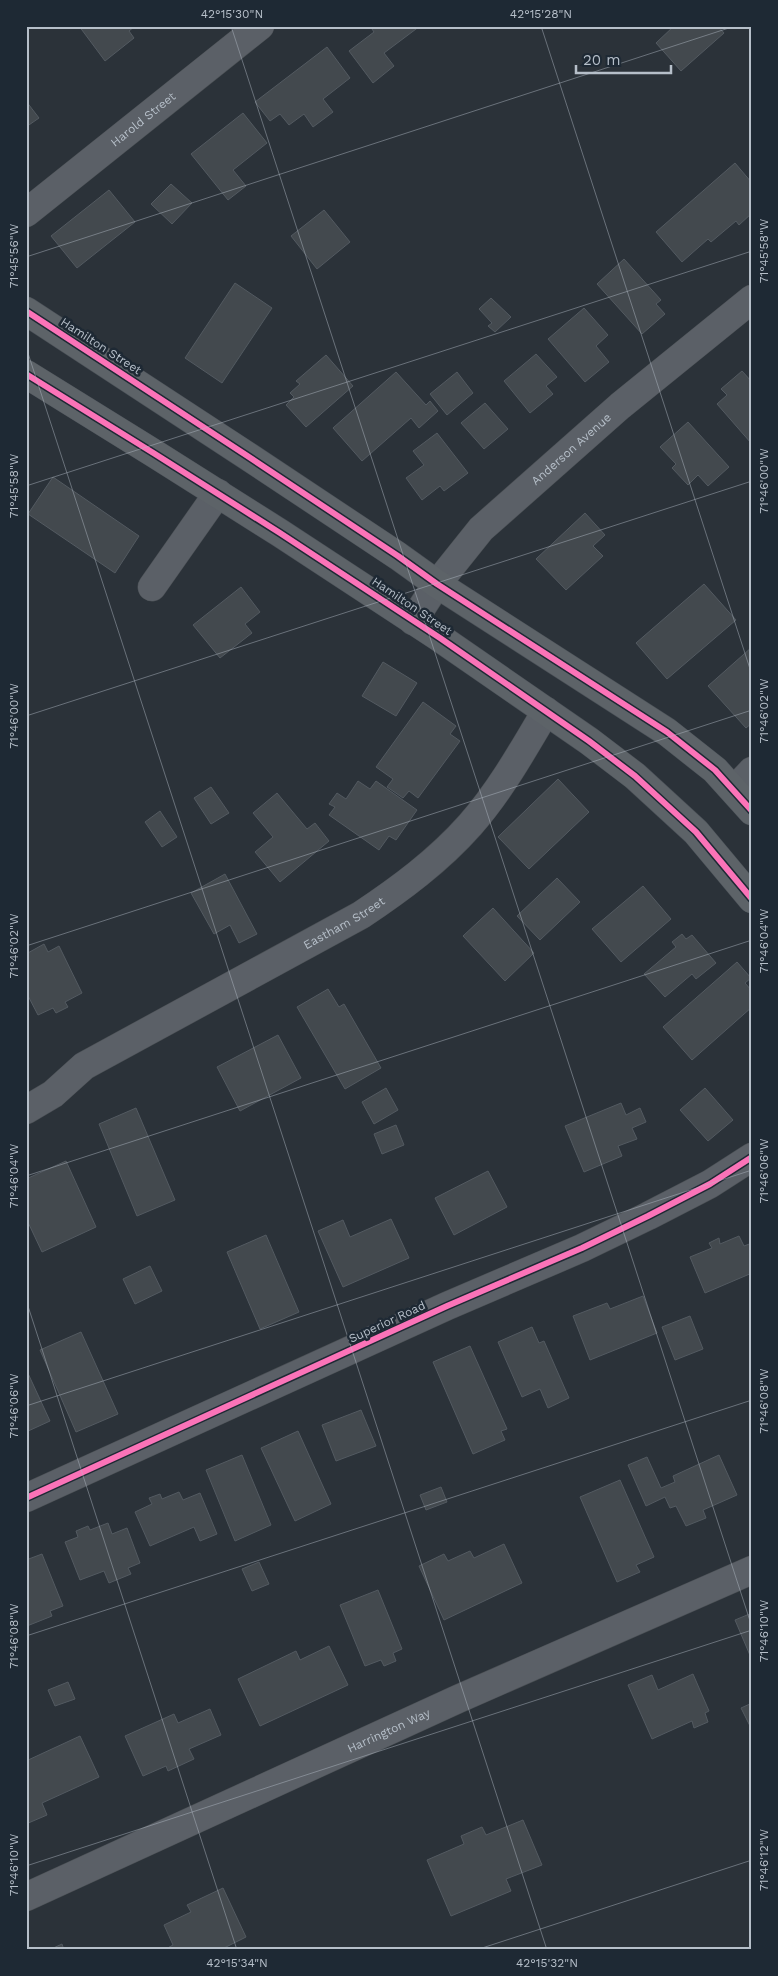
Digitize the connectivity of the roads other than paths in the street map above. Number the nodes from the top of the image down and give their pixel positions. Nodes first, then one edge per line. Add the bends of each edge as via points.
1 (260, 26) edge
2 (26, 213) edge
3 (752, 299) edge
4 (26, 311) edge
5 (26, 374) edge
6 (218, 493) junction
7 (437, 584) junction
8 (152, 587) dead end
9 (413, 621) junction
10 (546, 711) junction
11 (743, 781) edge
12 (752, 811) edge
13 (752, 899) edge
14 (26, 1110) edge
15 (752, 1157) edge
16 (26, 1498) edge
17 (752, 1570) edge
18 (26, 1897) edge

1 - 2 street, Harold Street
3 - 7 street, Anderson Avenue via 620,406 481,529
4 - 7 main road, Hamilton Street
5 - 6 main road, Hamilton Street
6 - 8 street
6 - 9 main road, Hamilton Street
7 - 9 street, Anderson Avenue
7 - 11 main road, Hamilton Street via 667,732 715,770
9 - 10 main road, Hamilton Street
10 - 13 main road, Hamilton Street via 634,776 676,813
10 - 14 street, Eastham Street via 510,771 474,820 448,848 401,888 361,915 84,1066 53,1094
11 - 12 main road, Hamilton Street
15 - 16 street, Superior Road via 710,1184 582,1248
17 - 18 street, Harrington Way via 458,1699

